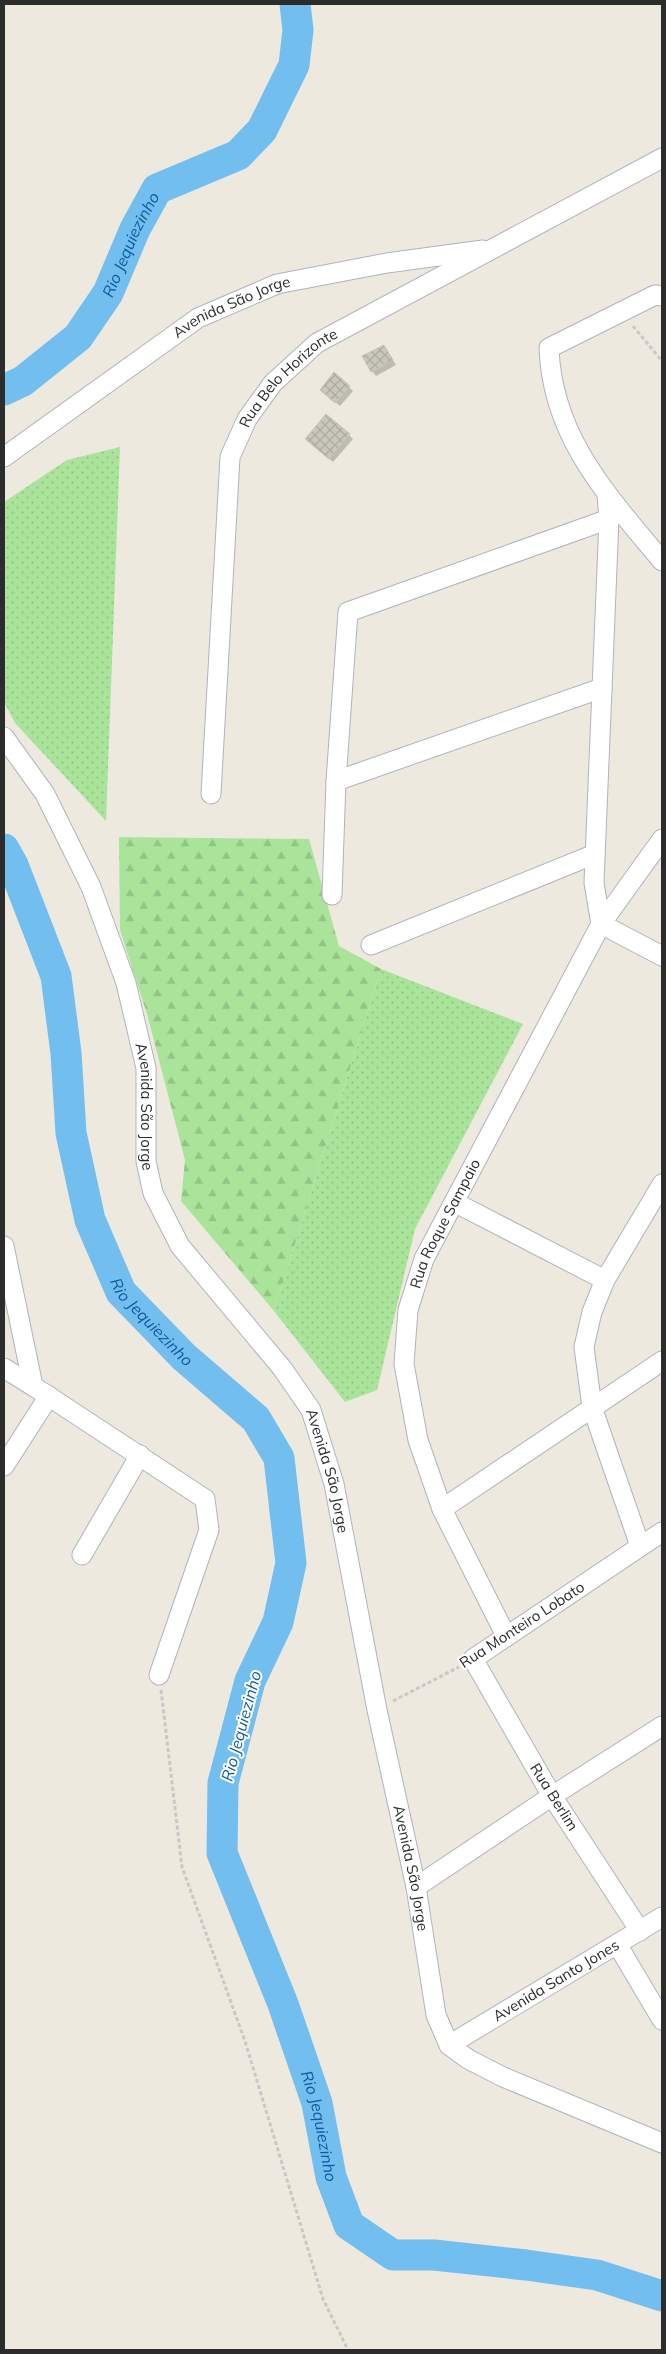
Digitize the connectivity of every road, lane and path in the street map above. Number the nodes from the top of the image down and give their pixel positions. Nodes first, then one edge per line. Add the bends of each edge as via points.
1 (662, 158) edge
2 (497, 248) junction
3 (662, 296) edge
4 (622, 312) junction
5 (662, 360) edge
6 (4, 457) edge
7 (606, 495) junction
8 (609, 519) junction
9 (662, 561) edge
10 (602, 688) junction
11 (4, 737) edge
12 (336, 781) junction
13 (211, 794) dead end
14 (662, 840) edge
15 (594, 854) junction
16 (332, 895) dead end
17 (601, 924) junction
18 (371, 944) dead end
19 (662, 956) edge
20 (662, 1184) edge
21 (454, 1202) junction
22 (4, 1246) edge
23 (605, 1280) junction
24 (662, 1362) edge
25 (4, 1368) edge
26 (41, 1391) junction
27 (592, 1407) junction
28 (140, 1455) junction
29 (4, 1466) edge
30 (442, 1508) junction
31 (662, 1532) edge
32 (640, 1546) junction
33 (82, 1555) dead end
34 (506, 1636) junction
35 (473, 1659) junction
36 (159, 1675) joint
37 (377, 1710) junction
38 (662, 1726) edge
39 (552, 1796) junction
40 (416, 1887) junction
41 (662, 1917) edge
42 (640, 1931) junction
43 (616, 1944) junction
44 (662, 2020) edge
45 (449, 2044) junction
46 (662, 2143) edge
47 (348, 2350) edge

1 - 2 street, Rua Belo Horizonte
2 - 6 street, Avenida São Jorge via 387,262 277,284 198,318
2 - 13 street, Rua Belo Horizonte via 317,344 273,383 247,419 230,457
3 - 4 street via 655,295
4 - 5 path
4 - 7 street via 550,348 550,373 558,405 574,446
7 - 8 street
7 - 9 street
8 - 10 street
8 - 12 street via 348,612
10 - 12 street
10 - 15 street
11 - 37 street, Avenida São Jorge via 45,794 91,888 126,983 146,1068 146,1161 153,1192 180,1246 282,1368 311,1410 334,1484
12 - 16 street
14 - 17 street, Rua Roque Sampaio
15 - 17 street via 594,883
15 - 18 street
17 - 19 street
17 - 21 street, Rua Roque Sampaio
20 - 23 street
21 - 23 street
21 - 30 street, Rua Roque Sampaio via 424,1259 408,1310 404,1364 418,1440
22 - 26 street
23 - 27 street via 592,1312 584,1347
24 - 27 street
25 - 26 street
26 - 28 street
26 - 29 street
27 - 30 street
27 - 32 street
28 - 33 street
28 - 36 street via 204,1499 209,1530
30 - 34 street, Rua Roque Sampaio
31 - 32 street, Rua Monteiro Lobato
32 - 34 street, Rua Monteiro Lobato
34 - 35 street, Rua Monteiro Lobato
35 - 37 path, Rua Monteiro Lobato
35 - 39 street, Rua Berlim
36 - 47 path via 182,1867 244,2041 322,2299
37 - 40 street, Avenida São Jorge
38 - 39 street
39 - 40 street
39 - 42 street, Rua Berlim
40 - 45 street, Avenida São Jorge via 436,2015
41 - 42 street, Avenida Santo Jones
42 - 43 street, Avenida Santo Jones
43 - 44 street
43 - 45 street, Avenida Santo Jones
45 - 46 street, Avenida São Jorge via 468,2059 503,2077

